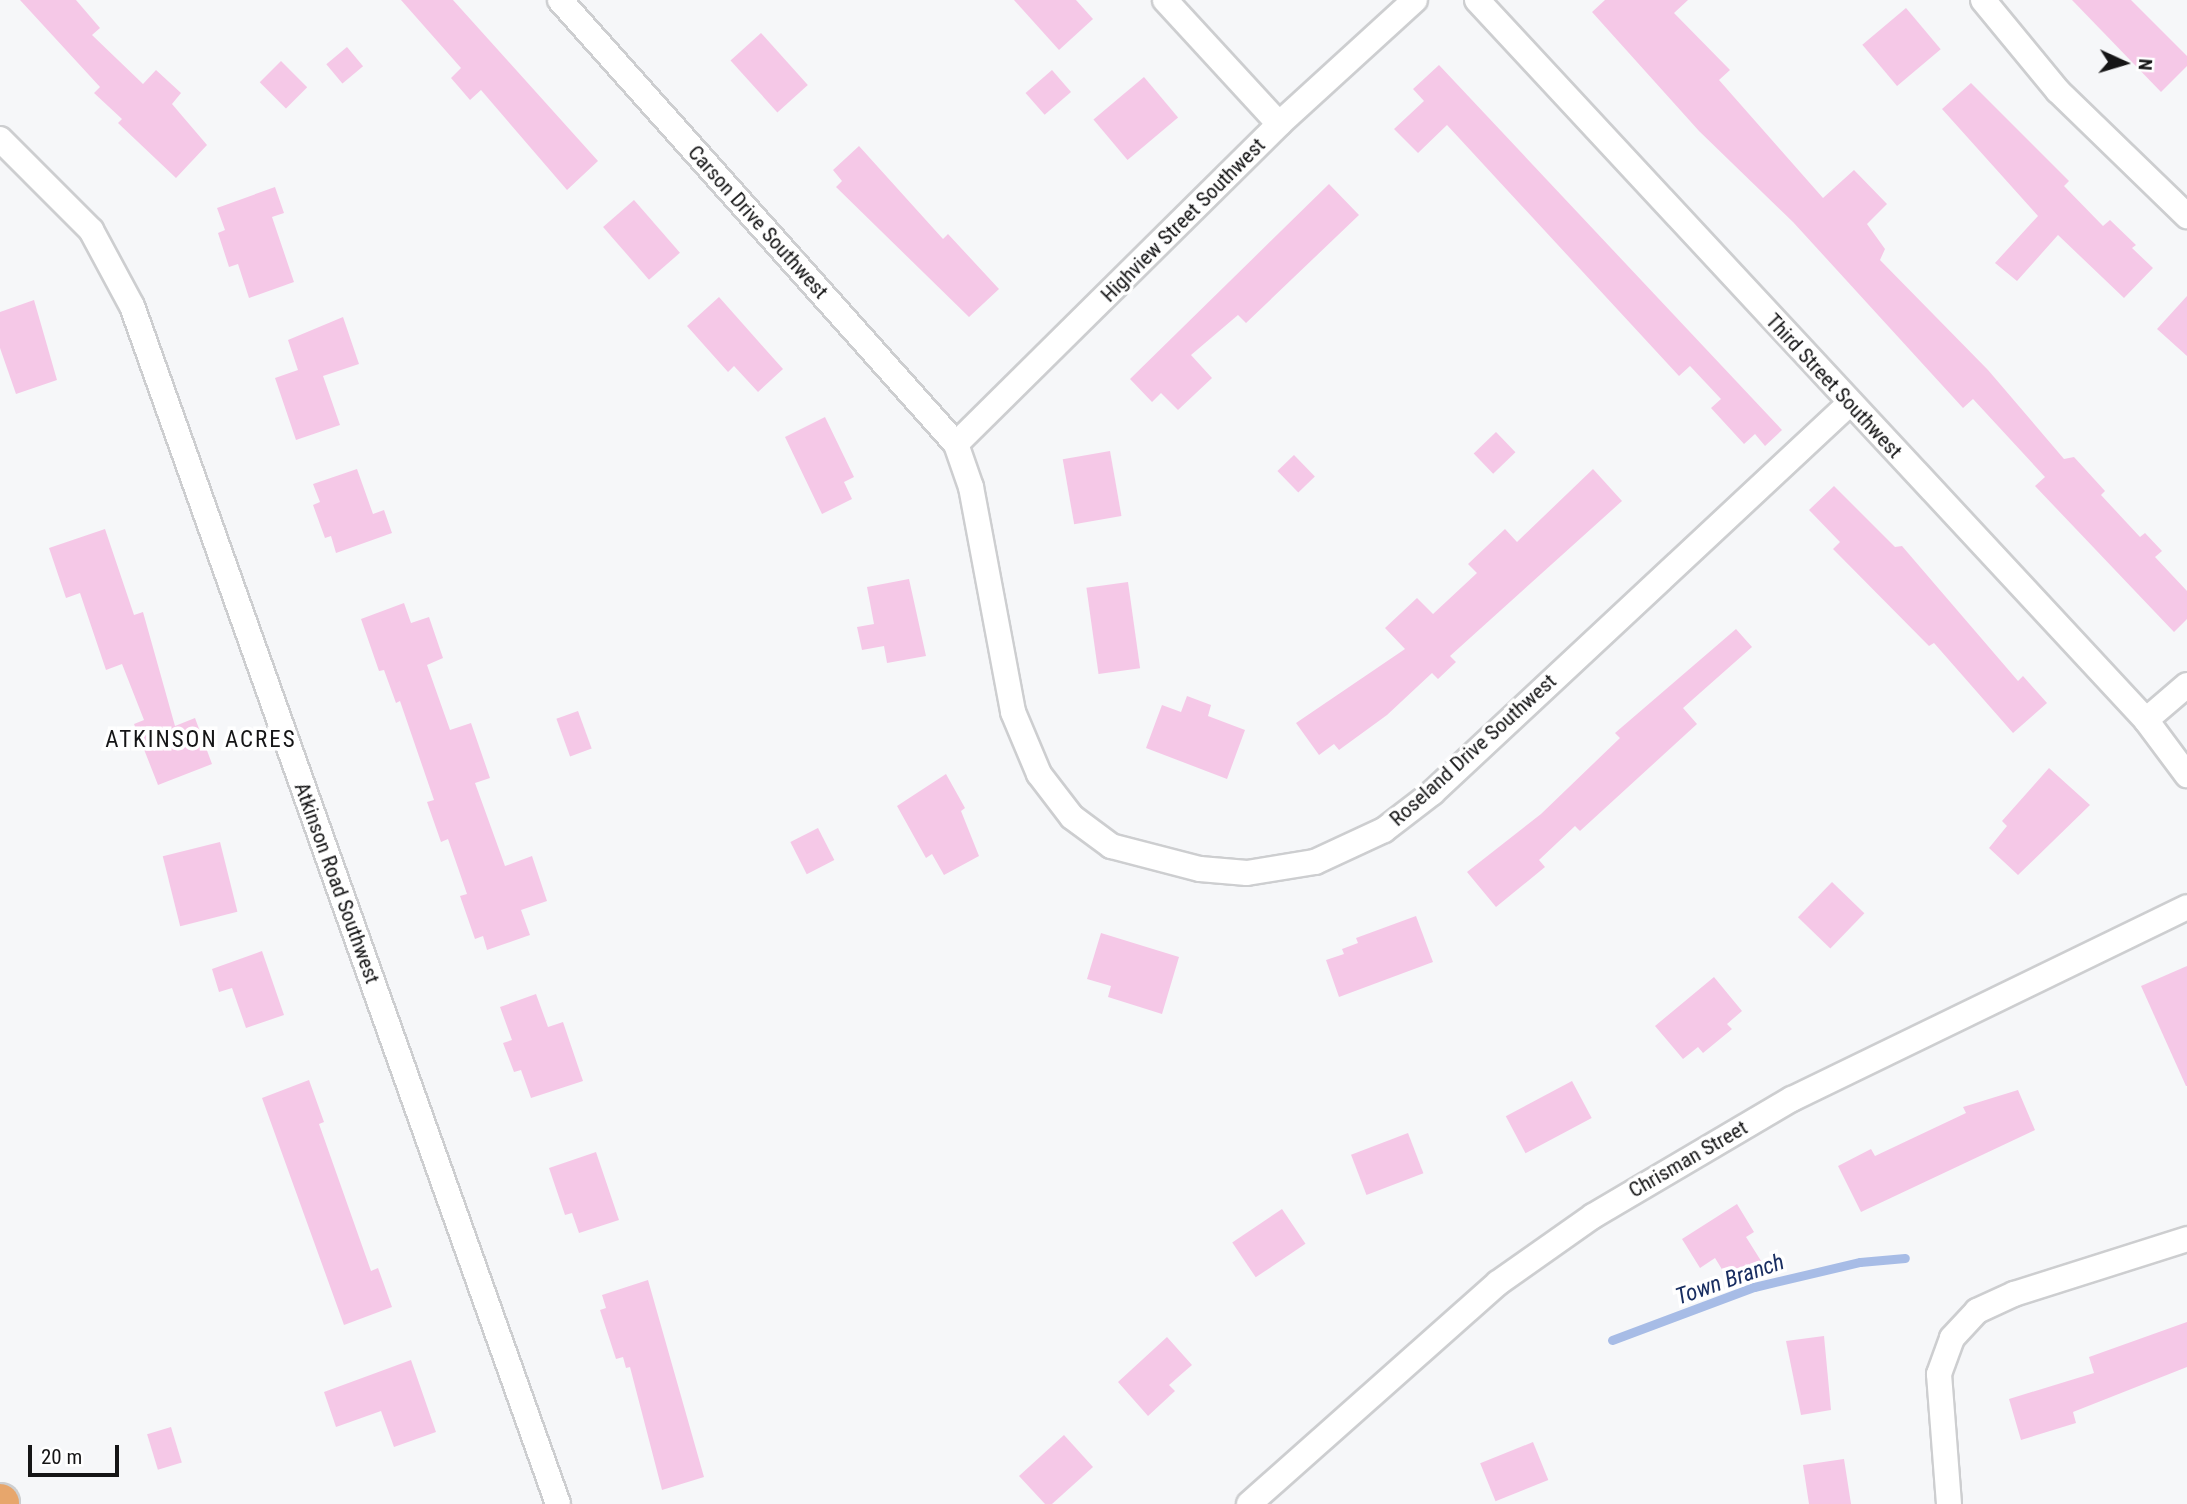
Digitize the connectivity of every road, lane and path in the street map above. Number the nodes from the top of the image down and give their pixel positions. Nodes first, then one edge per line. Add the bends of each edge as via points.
1 (560, 0) edge
2 (1166, 0) edge
3 (1415, 0) edge
4 (1477, 0) edge
5 (1983, 0) edge
6 (1279, 124) junction
7 (0, 139) edge
8 (2187, 216) edge
9 (1850, 403) junction
10 (956, 444) junction
11 (2187, 685) edge
12 (2146, 720) junction
13 (2187, 775) edge
14 (2187, 907) edge
15 (2187, 1239) edge
16 (558, 1504) edge
17 (1250, 1504) edge
18 (1949, 1504) edge

1 - 10 street, Carson Drive Southwest
2 - 6 street
3 - 6 street, Highview Street Southwest
4 - 9 street, Third Street Southwest
5 - 8 street via 2058,91
6 - 10 street, Highview Street Southwest
7 - 16 street, Atkinson Road Southwest via 91,230 132,306
9 - 10 street, Roseland Drive Southwest via 1422,800 1384,830 1315,862 1247,873 1199,869 1111,846 1072,817 1039,774 1013,712 971,487
9 - 12 street, Third Street Southwest
11 - 12 street
12 - 13 street, Third Street Southwest
14 - 17 street, Chrisman Street via 1793,1099 1593,1216 1498,1283
15 - 18 street via 2014,1294 1978,1311 1952,1338 1939,1374

